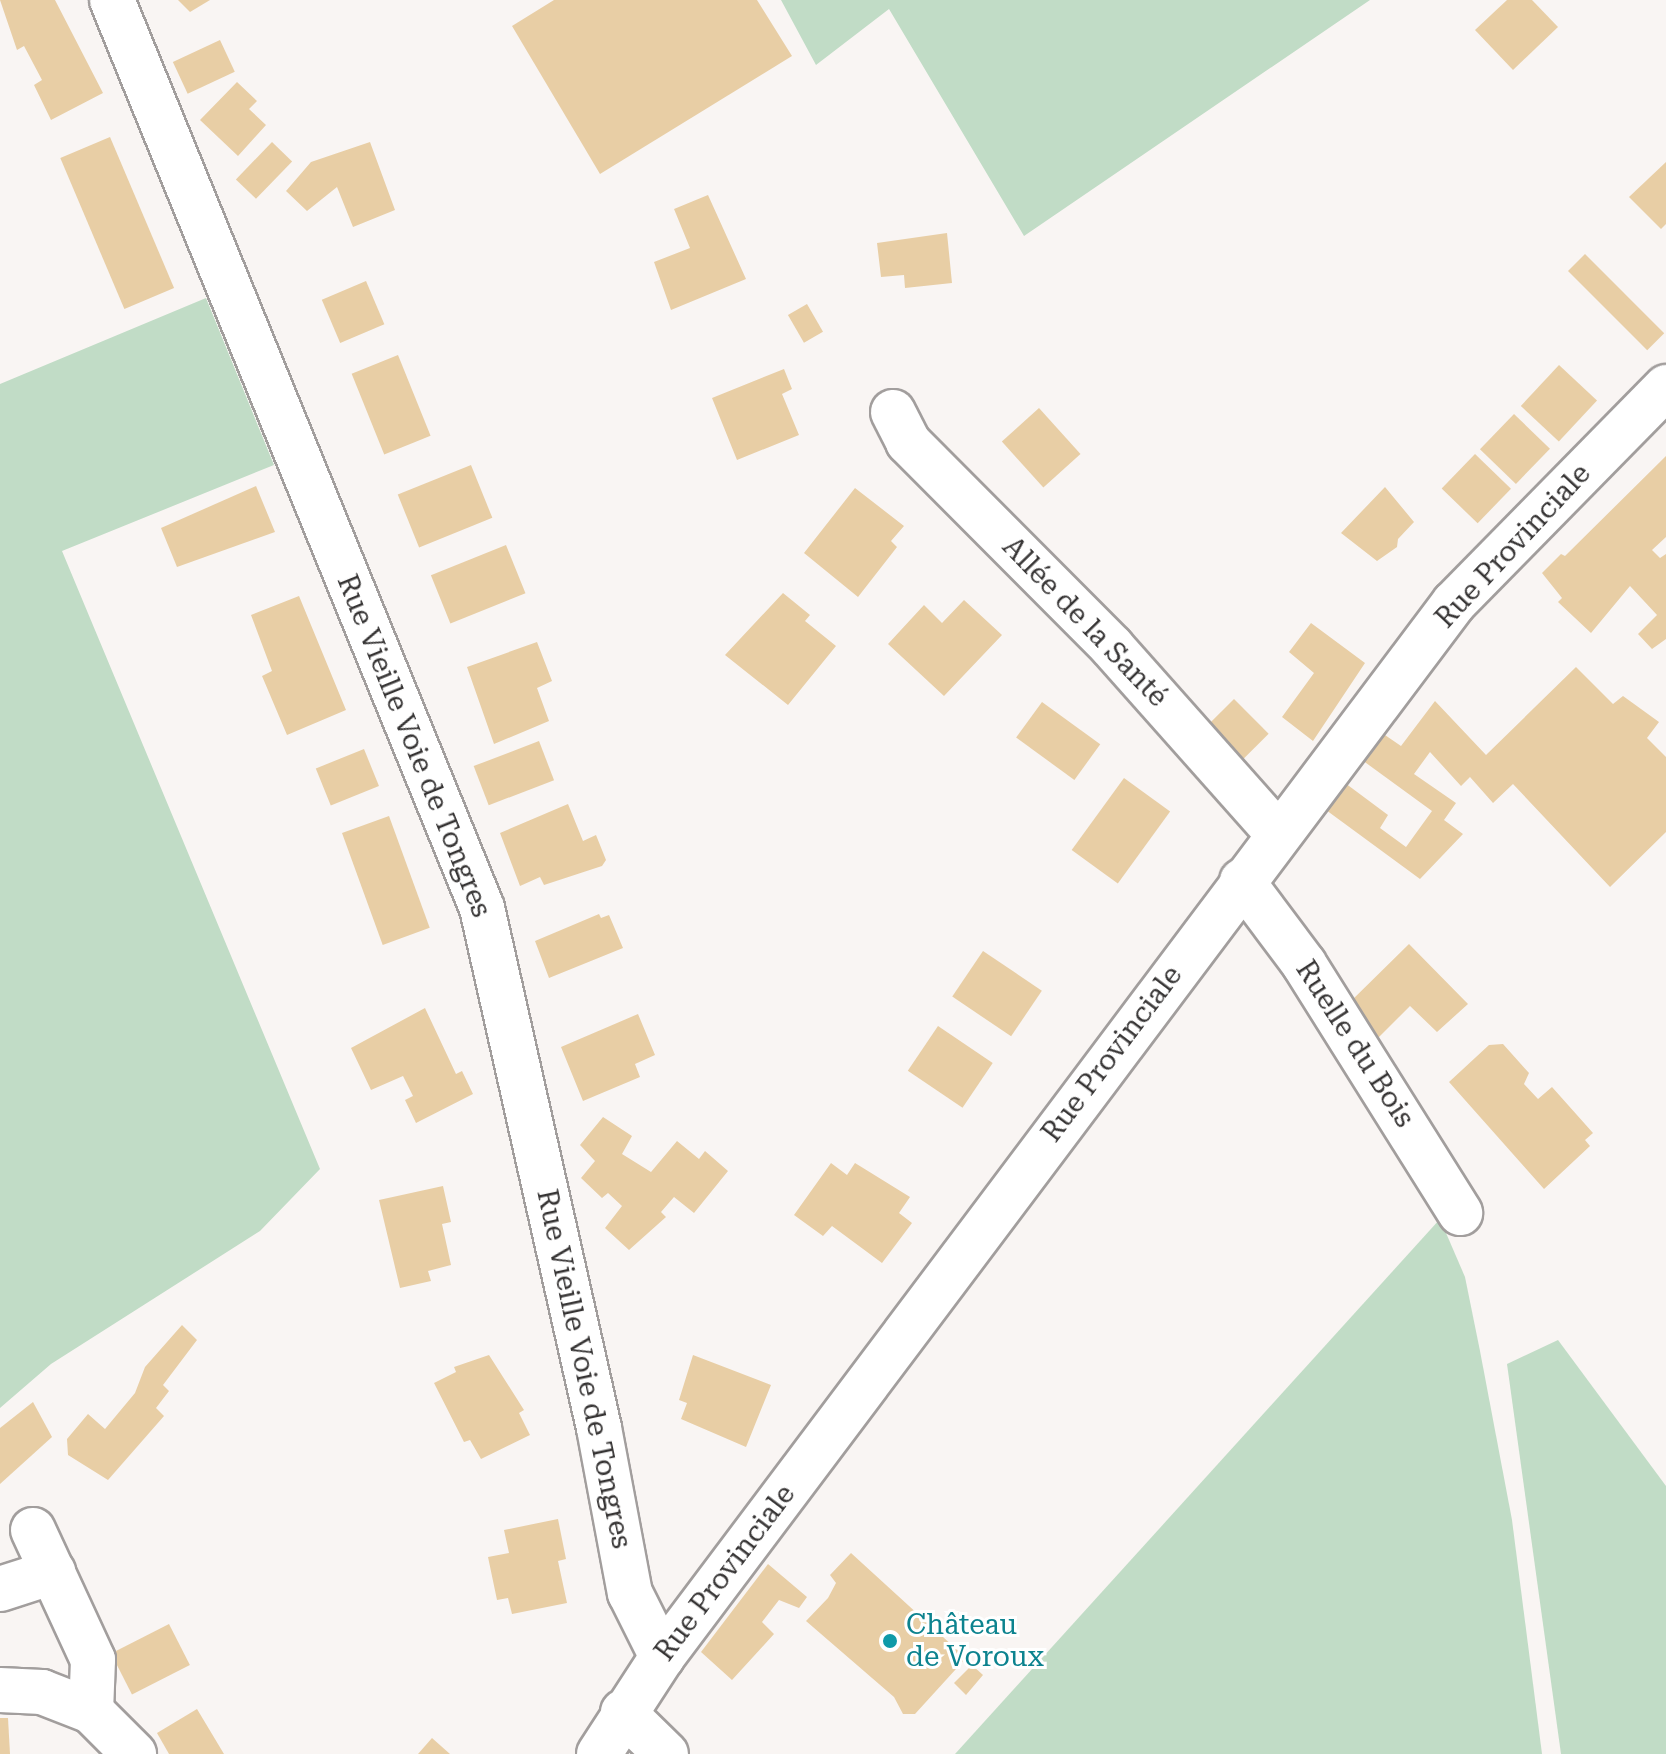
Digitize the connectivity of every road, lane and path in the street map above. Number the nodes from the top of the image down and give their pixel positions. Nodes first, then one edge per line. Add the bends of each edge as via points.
1 (112, 0) edge
2 (1666, 387) edge
3 (893, 412) dead end
4 (1277, 833) junction
5 (1242, 881) junction
6 (1460, 1213) dead end
7 (33, 1530) dead end
8 (53, 1572) junction
9 (0, 1589) edge
10 (662, 1657) junction
11 (0, 1690) edge
12 (91, 1711) junction
13 (623, 1712) junction
14 (134, 1754) edge
15 (599, 1754) edge
16 (666, 1754) edge

1 - 10 street, Rue Vieille Voie de Tongres via 482,908 599,1428 630,1593
2 - 4 street, Rue Provinciale via 1454,603
3 - 4 street, Allée de la Santé via 908,442 1103,637
4 - 5 street, Rue Provinciale
5 - 6 street, Ruelle du Bois via 1304,964
5 - 10 street, Rue Provinciale
7 - 8 street
8 - 9 street
8 - 12 street via 93,1660
10 - 13 street, Rue Provinciale
11 - 12 street via 42,1692
12 - 14 street
13 - 15 street, Rue Provinciale
13 - 16 street

